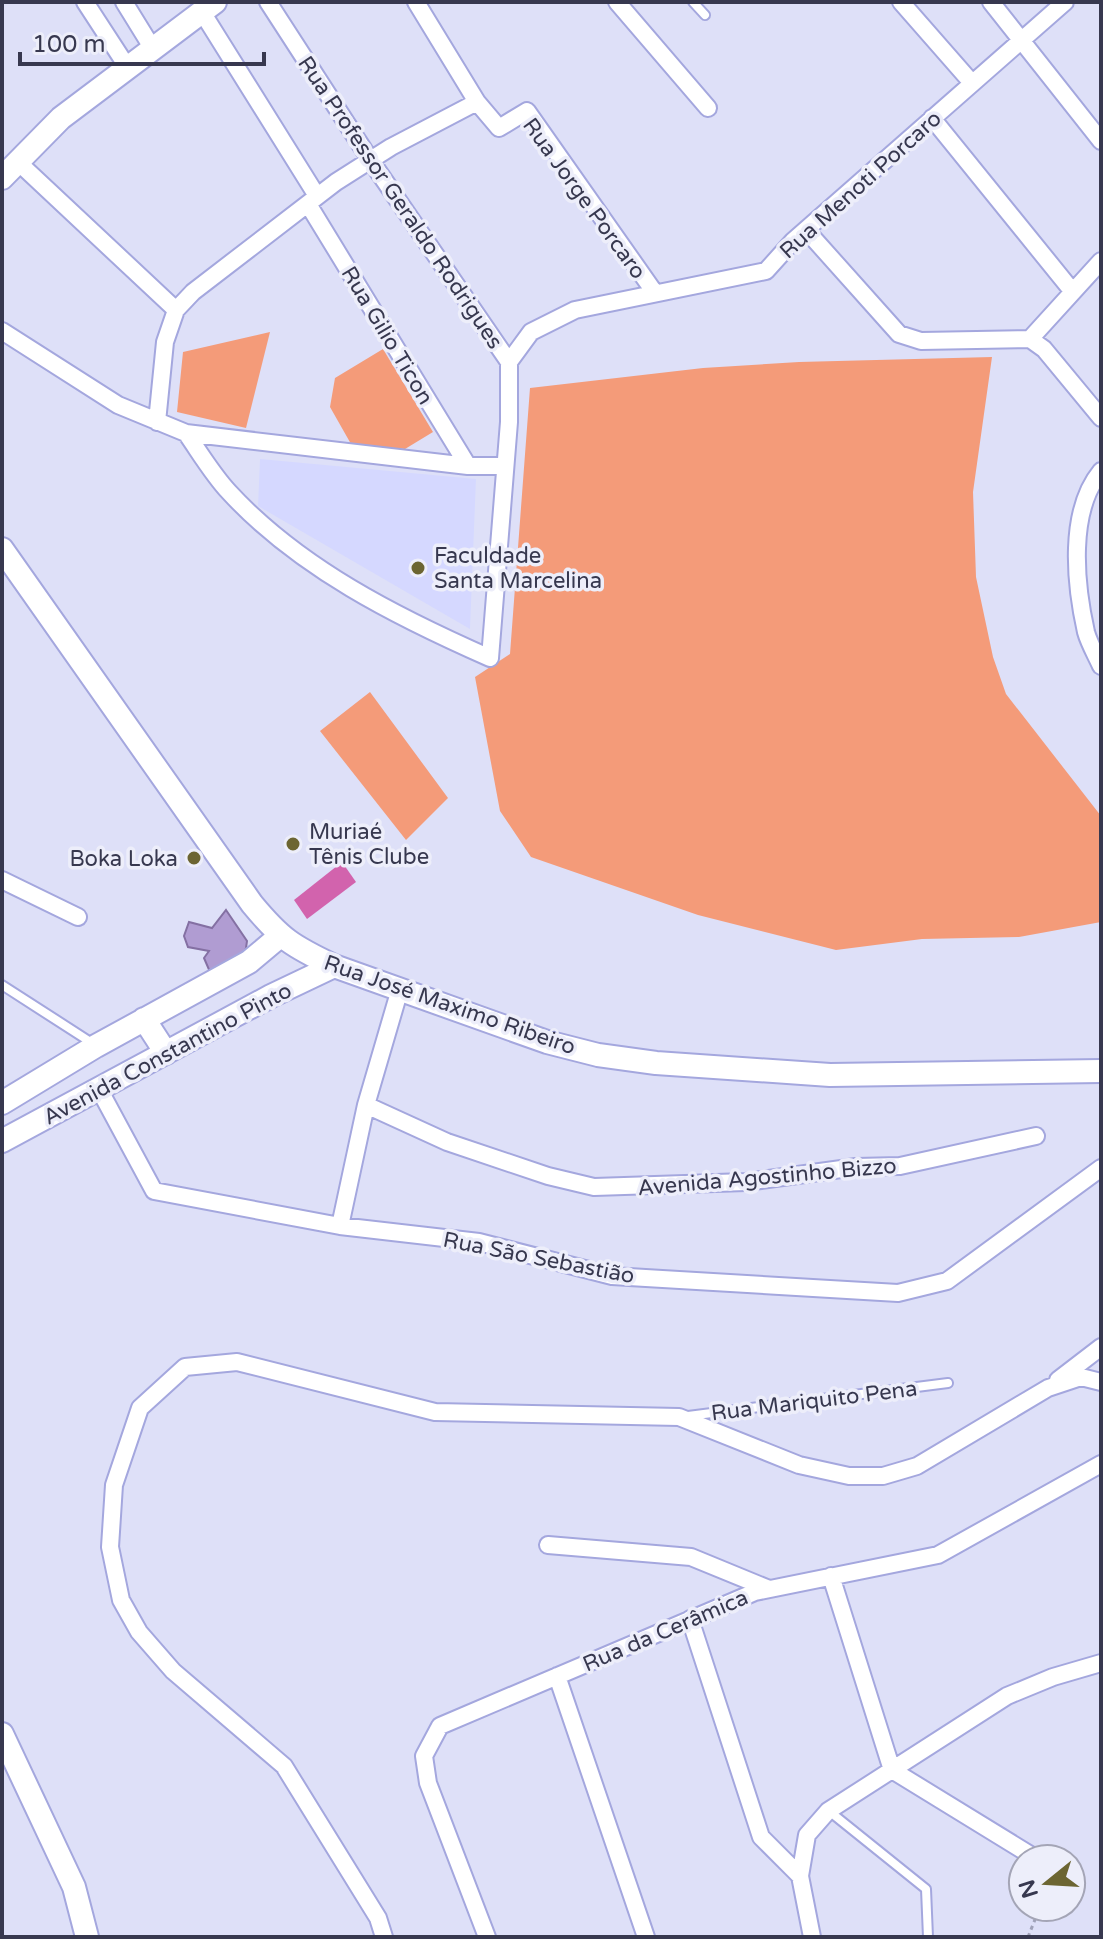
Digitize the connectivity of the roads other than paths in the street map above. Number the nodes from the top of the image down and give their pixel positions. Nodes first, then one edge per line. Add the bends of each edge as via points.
1 (85, 2) edge
2 (124, 2) edge
3 (268, 2) edge
4 (416, 2) edge
5 (617, 2) edge
6 (693, 2) edge
7 (901, 2) edge
8 (991, 2) edge
9 (1065, 2) edge
10 (209, 7) edge
11 (705, 15) dead end
12 (1021, 40) junction
13 (153, 49) junction
14 (128, 68) junction
15 (972, 83) junction
16 (477, 102) junction
17 (708, 108) dead end
18 (932, 118) junction
19 (1101, 141) edge
20 (371, 161) junction
21 (18, 162) junction
22 (2, 178) edge
23 (313, 200) junction
24 (806, 230) junction
25 (1101, 261) edge
26 (1073, 292) junction
27 (655, 293) junction
28 (176, 310) junction
29 (2, 331) edge
30 (1030, 339) junction
31 (509, 362) junction
32 (1101, 418) edge
33 (157, 422) junction
34 (186, 433) junction
35 (468, 466) junction
36 (505, 466) junction
37 (1101, 471) edge
38 (2, 549) edge
39 (1101, 666) edge
40 (4, 885) edge
41 (78, 917) dead end
42 (280, 936) junction
43 (334, 966) junction
44 (2, 985) edge
45 (400, 989) junction
46 (144, 1019) junction
47 (96, 1046) junction
48 (166, 1053) junction
49 (1101, 1071) edge
50 (99, 1089) junction
51 (2, 1103) edge
52 (366, 1105) junction
53 (1036, 1136) dead end
54 (2, 1141) edge
55 (1101, 1168) edge
56 (340, 1226) junction
57 (1101, 1347) edge
58 (1101, 1382) edge
59 (948, 1383) dead end
60 (1048, 1388) junction
61 (679, 1417) junction
62 (1101, 1464) edge
63 (548, 1545) dead end
64 (831, 1576) junction
65 (769, 1589) junction
66 (690, 1619) junction
67 (1101, 1663) edge
68 (557, 1676) junction
69 (2, 1734) edge
70 (892, 1770) junction
71 (828, 1811) junction
72 (1011, 1843) edge
73 (800, 1876) junction
74 (87, 1937) edge
75 (384, 1937) edge
76 (487, 1937) edge
77 (646, 1937) edge
78 (812, 1937) edge
79 (928, 1937) edge

1 - 14 street
2 - 13 street
3 - 20 street, Rua Professor Geraldo Rodrigues
4 - 16 street
5 - 17 street
6 - 11 lane
7 - 15 street
8 - 12 street
9 - 12 street, Rua Menoti Porcaro
10 - 13 street
10 - 23 street, Rua Gilio Ticon
12 - 15 street, Rua Menoti Porcaro
12 - 19 street
13 - 14 street
14 - 21 street via 61,118
15 - 18 street, Rua Menoti Porcaro
16 - 20 street
16 - 27 street, Rua Jorge Porcaro via 499,128 527,111
18 - 24 street, Rua Menoti Porcaro
18 - 26 street
20 - 23 street
20 - 31 street, Rua Professor Geraldo Rodrigues
21 - 22 street
21 - 28 street
23 - 28 street
23 - 35 street, Rua Gilio Ticon
24 - 27 street, Rua Menoti Porcaro via 766,271
24 - 30 street via 899,334 921,341
25 - 26 street
26 - 30 street
27 - 31 street, Rua Menoti Porcaro via 575,310 531,332
28 - 33 street via 165,342
29 - 33 street via 118,405
30 - 32 street
31 - 36 street
33 - 34 street
34 - 35 street
34 - 36 street via 228,491 272,533 338,581 490,658
35 - 36 street
37 - 39 street via 1090,484 1077,525 1087,634
38 - 42 street, Rua José Maximo Ribeiro via 252,904
40 - 41 street
42 - 43 street, Rua José Maximo Ribeiro
42 - 46 street, Avenida Constantino Pinto via 249,962
43 - 45 street, Rua José Maximo Ribeiro
43 - 48 street, Avenida Constantino Pinto
44 - 47 lane
45 - 49 street, Rua José Maximo Ribeiro via 547,1042 656,1063 830,1075
45 - 52 street
46 - 47 street, Avenida Constantino Pinto
46 - 48 street
47 - 51 street, Avenida Constantino Pinto
48 - 50 street, Avenida Constantino Pinto
50 - 54 street, Avenida Constantino Pinto
50 - 56 street, Rua São Sebastião via 154,1191
52 - 53 street, Avenida Agostinho Bizzo via 447,1142 594,1187 746,1182 900,1166
52 - 56 street
55 - 56 street, Rua São Sebastião via 947,1281 898,1293 612,1276 479,1242
57 - 60 street
58 - 60 street via 1081,1377
59 - 61 lane, Rua Mariquito Pena
60 - 61 street via 917,1466 883,1476 849,1476 799,1465
61 - 75 street via 435,1412 237,1362 185,1367 140,1408 114,1485 110,1547 121,1600 139,1632 173,1671 284,1766 378,1918
62 - 64 street, Rua da Cerâmica via 938,1555
63 - 65 street via 691,1557
64 - 65 street, Rua da Cerâmica
64 - 70 street
65 - 66 street, Rua da Cerâmica
66 - 68 street, Rua da Cerâmica
66 - 73 street via 761,1837
67 - 70 street via 1007,1696
68 - 76 street, Rua da Cerâmica via 440,1726 424,1756 428,1783
68 - 77 street
69 - 74 street via 74,1887
70 - 71 street
70 - 72 street
71 - 73 street via 807,1835
71 - 79 lane via 926,1889
73 - 78 street

